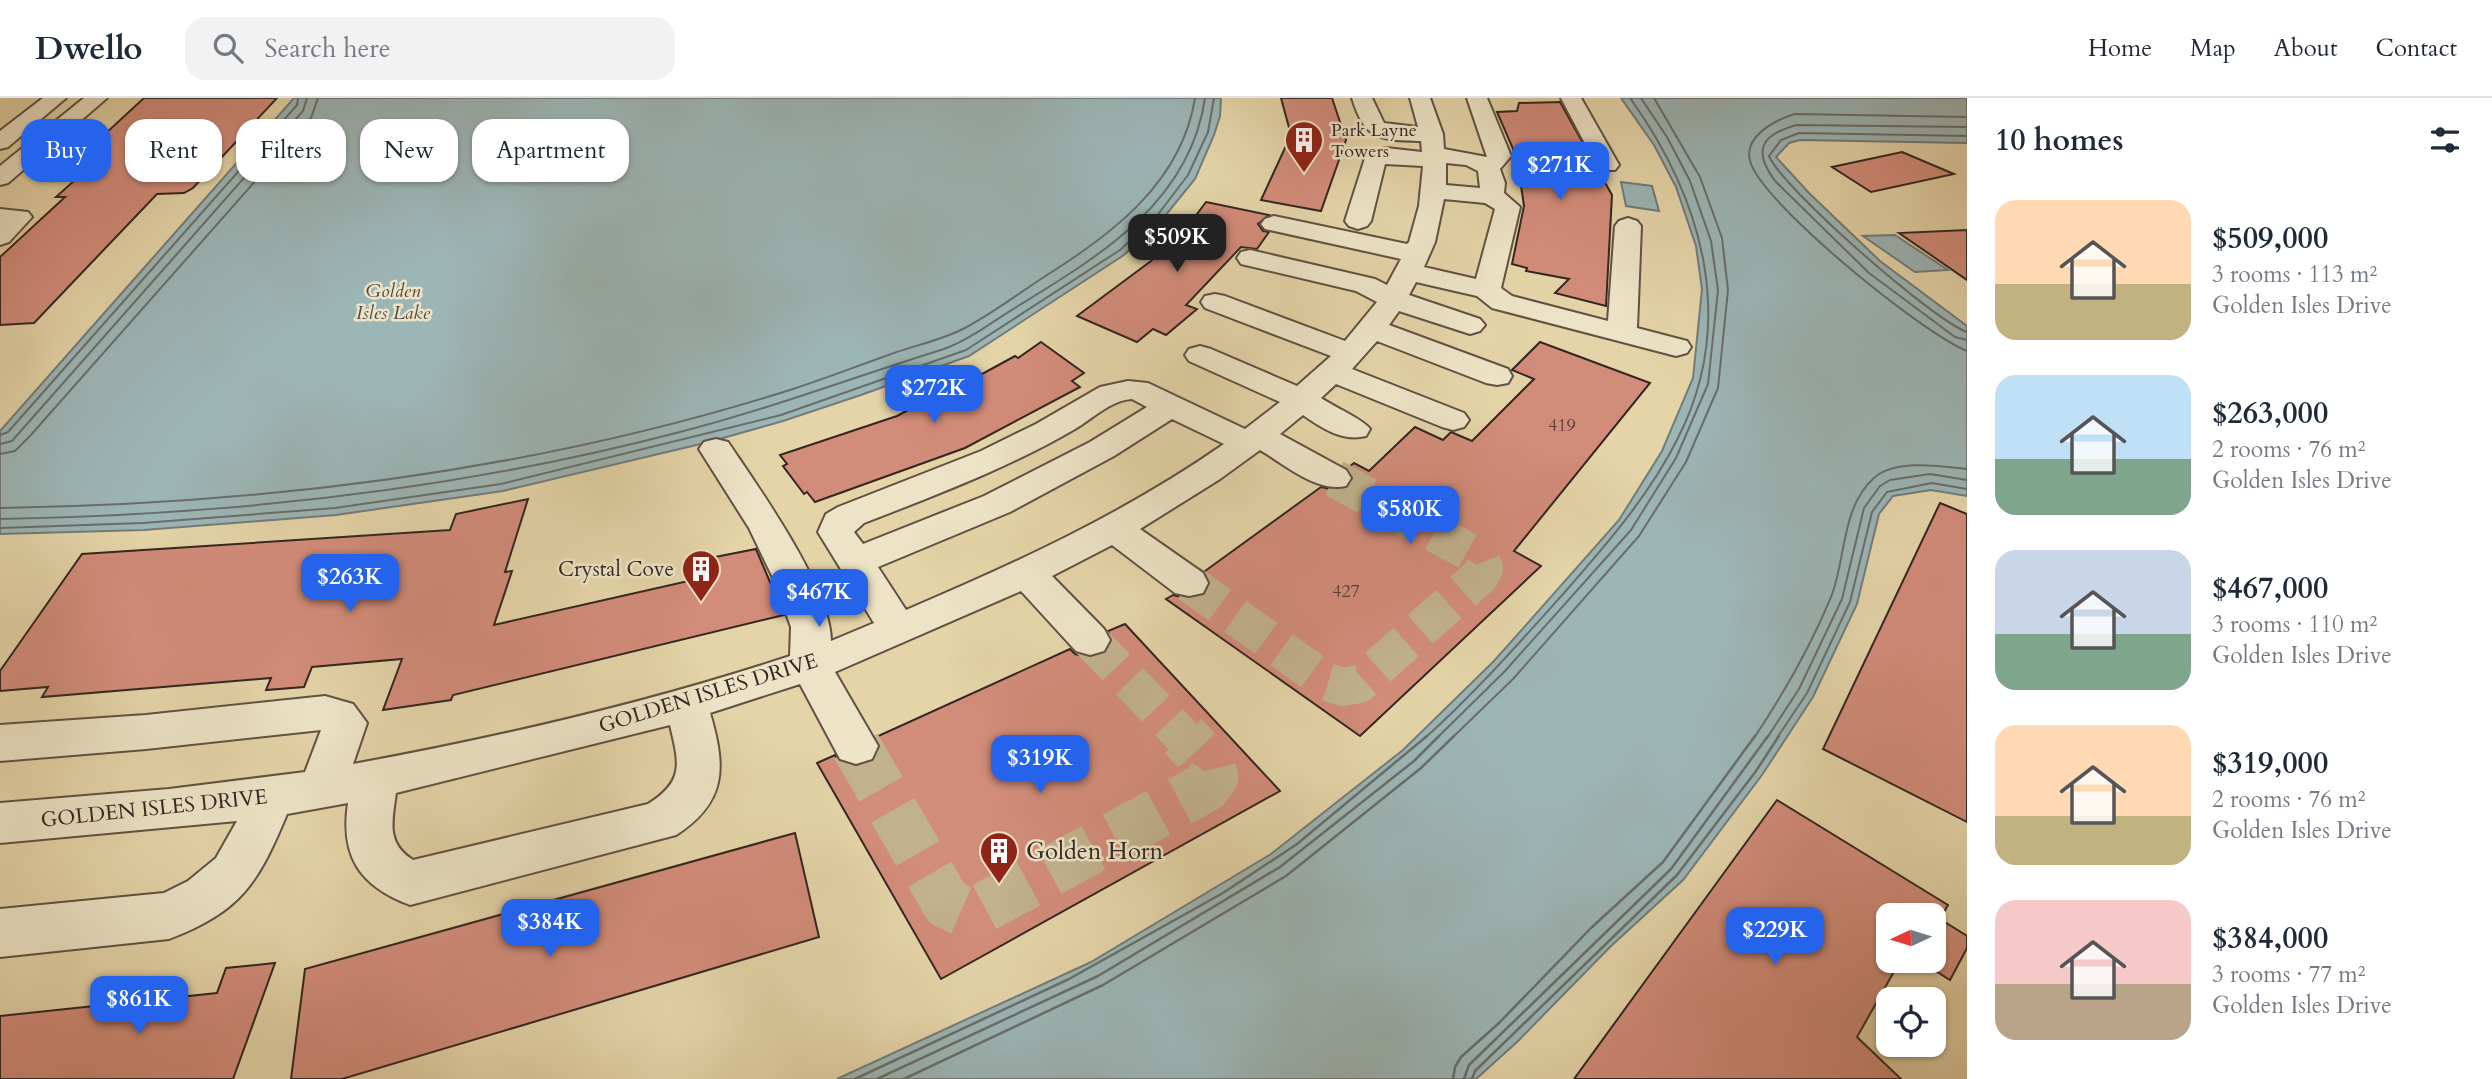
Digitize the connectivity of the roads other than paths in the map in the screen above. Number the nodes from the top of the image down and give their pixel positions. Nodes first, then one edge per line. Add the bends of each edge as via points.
1 (97, 98) edge
2 (1362, 98) edge
3 (1420, 98) edge
4 (1477, 98) edge
5 (1571, 98) edge
6 (51, 102) edge
7 (12, 107) dead end
8 (0, 142) edge
9 (1385, 143) junction
10 (1435, 160) junction
11 (1487, 165) junction
12 (1607, 165) dead end
13 (0, 178) edge
14 (1491, 196) junction
15 (0, 217) edge
16 (1358, 221) dead end
17 (1274, 224) dead end
18 (1628, 226) dead end
19 (0, 237) edge
20 (1250, 258) dead end
21 (1487, 290) junction
22 (1215, 302) dead end
23 (1379, 313) junction
24 (1470, 325) dead end
25 (1622, 333) junction
26 (1676, 347) dead end
27 (1200, 355) dead end
28 (1497, 376) dead end
29 (1302, 400) junction
30 (1453, 420) dead end
31 (1354, 429) dead end
32 (1253, 439) junction
33 (716, 449) dead end
34 (1334, 478) tunnel mouth
35 (1113, 528) junction
36 (1027, 574) junction
37 (1189, 583) tunnel mouth
38 (898, 630) junction
39 (1090, 640) tunnel mouth
40 (810, 664) junction
41 (686, 704) junction
42 (0, 743) edge
43 (856, 746) tunnel mouth
44 (375, 779) junction
45 (322, 788) junction
46 (271, 797) junction
47 (0, 822) edge
48 (0, 933) edge

1 - 13 street
2 - 9 street
3 - 10 street
4 - 11 street via 1499,156
5 - 12 street
6 - 7 street
6 - 8 street
9 - 10 street
9 - 16 street via 1374,160
10 - 11 street via 1472,159
10 - 14 street
10 - 23 street, GOLDEN ISLES DRIVE via 1424,236
11 - 14 street
14 - 21 street via 1507,207
15 - 19 street via 19,217
17 - 23 street
18 - 25 street
20 - 23 street via 1365,285
21 - 23 street
21 - 25 street via 1502,302
22 - 23 street
23 - 24 street
23 - 28 street
23 - 29 street, GOLDEN ISLES DRIVE
23 - 30 street
25 - 26 street
27 - 29 street
29 - 31 street
29 - 32 street, GOLDEN ISLES DRIVE
32 - 34 street
32 - 35 street, GOLDEN ISLES DRIVE via 1192,483
32 - 38 street via 1171,406 1102,449 997,504 855,562
33 - 40 street via 767,528 804,604 811,627
35 - 36 street, GOLDEN ISLES DRIVE
35 - 37 street
36 - 38 street, GOLDEN ISLES DRIVE
36 - 39 street
38 - 40 street, GOLDEN ISLES DRIVE
40 - 41 street, GOLDEN ISLES DRIVE
40 - 43 street
41 - 44 street, GOLDEN ISLES DRIVE
41 - 44 street via 701,762 692,794 680,811 659,821 410,883 391,875 374,855 368,832
42 - 45 street via 325,713 345,723
44 - 45 street, GOLDEN ISLES DRIVE
45 - 46 street, GOLDEN ISLES DRIVE
46 - 47 street, GOLDEN ISLES DRIVE
46 - 48 street via 233,873 206,897 169,916

